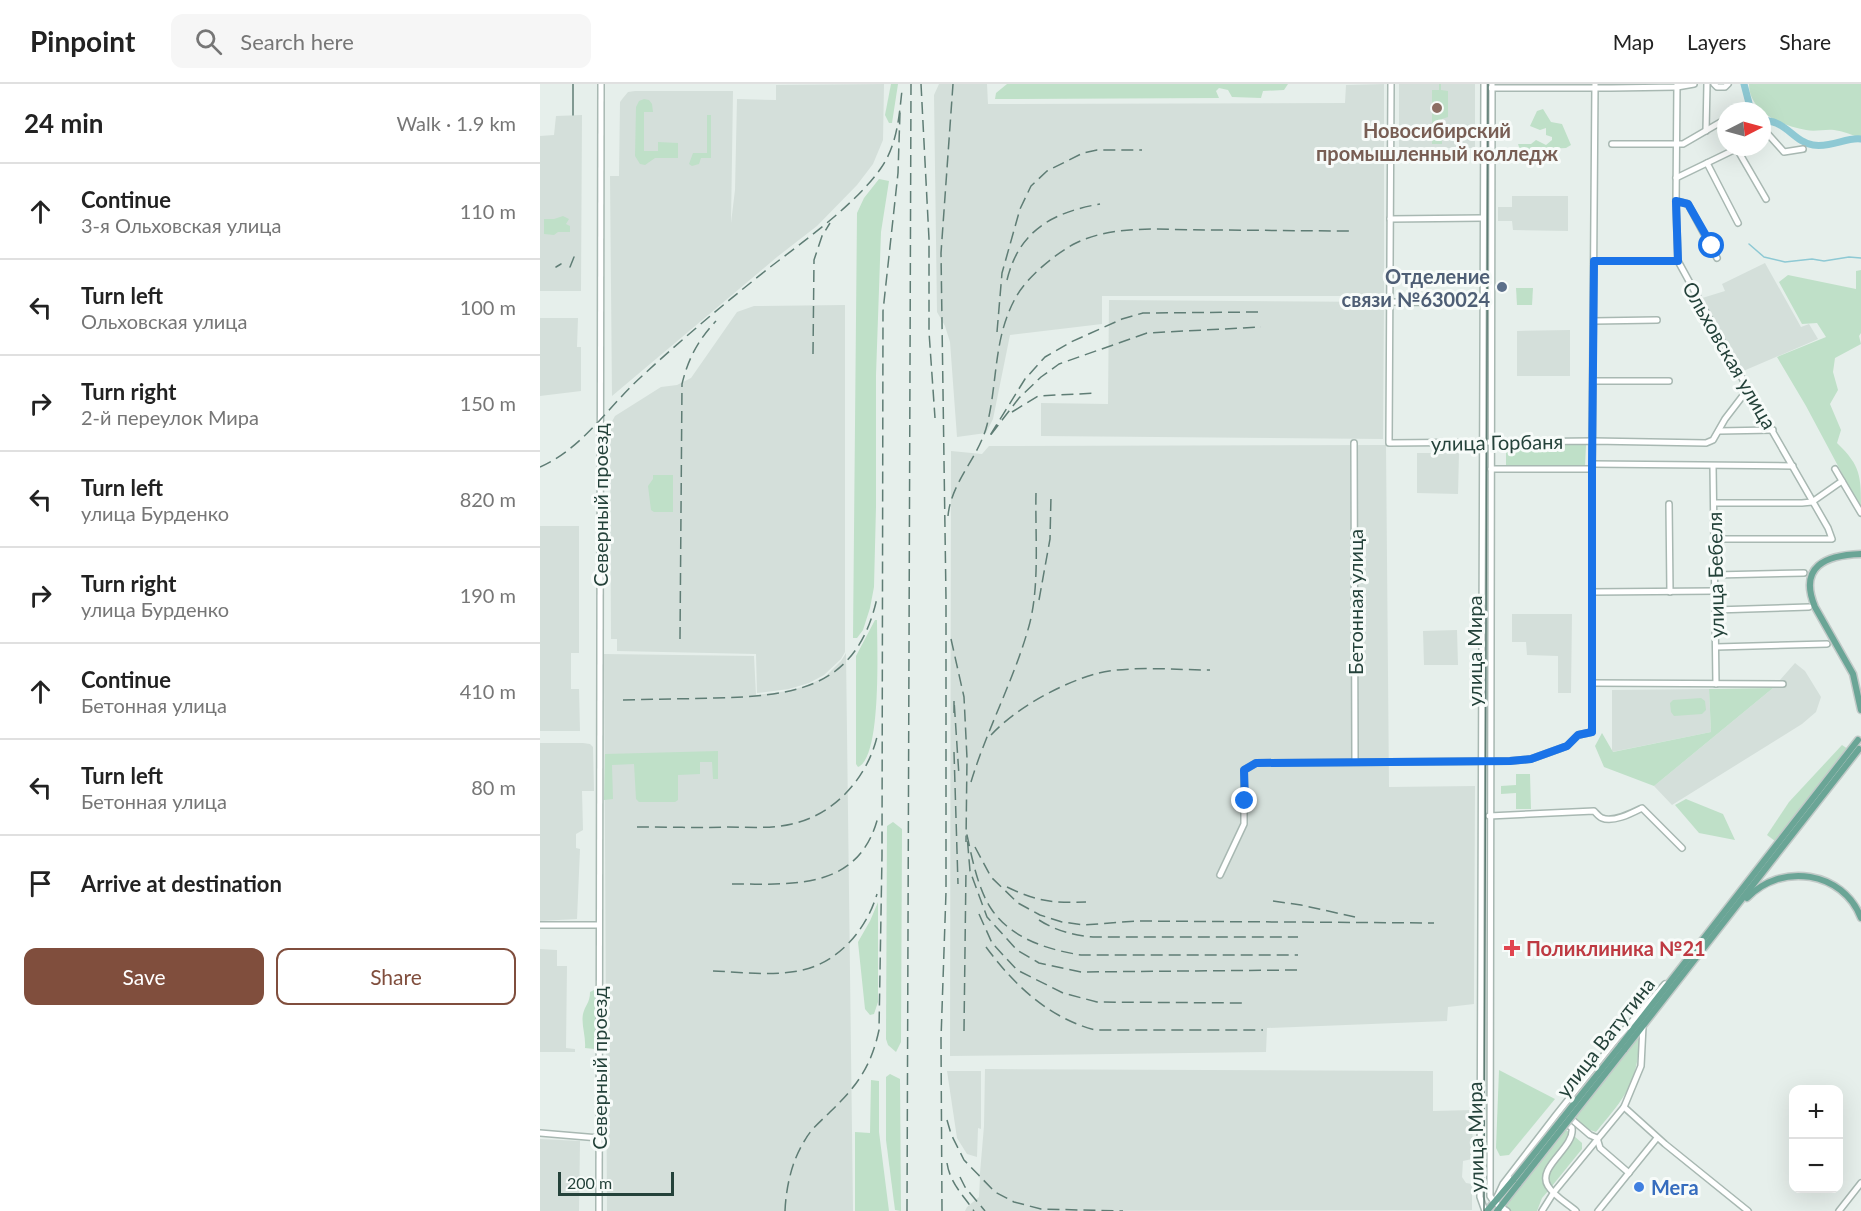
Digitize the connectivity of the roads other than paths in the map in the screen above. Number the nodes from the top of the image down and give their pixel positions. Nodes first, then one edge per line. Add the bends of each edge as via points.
1 (601, 84) edge
2 (1391, 84) edge
3 (1694, 84) edge
4 (1707, 84) edge
5 (1714, 84) edge
6 (1728, 84) edge
7 (1677, 85) edge
8 (1484, 86) edge
9 (1492, 86) edge
10 (1595, 86) edge
11 (1717, 124) edge
12 (1706, 131) junction
13 (1771, 140) edge
14 (1612, 144) dead end
15 (1676, 146) junction
16 (1803, 149) dead end
17 (1721, 156) edge
18 (1742, 156) edge
19 (1707, 163) junction
20 (1676, 178) junction
21 (1766, 199) dead end
22 (1676, 201) junction
23 (1483, 218) junction
24 (1390, 219) junction
25 (1738, 223) dead end
26 (1717, 258) dead end
27 (1594, 261) junction
28 (1678, 261) junction
29 (1390, 302) junction
30 (1483, 303) junction
31 (1657, 320) dead end
32 (1594, 321) junction
33 (1594, 381) junction
34 (1669, 381) dead end
35 (1748, 389) junction
36 (1773, 430) junction
37 (1719, 431) junction
38 (1483, 441) junction
39 (1491, 441) junction
40 (1593, 441) junction
41 (1354, 443) dead end
42 (1713, 466) junction
43 (1793, 466) junction
44 (1592, 467) junction
45 (1835, 469) dead end
46 (1491, 470) junction
47 (1842, 482) junction
48 (1812, 502) junction
49 (1714, 503) junction
50 (1669, 504) dead end
51 (1861, 513) edge
52 (1714, 538) junction
53 (1861, 554) edge
54 (1804, 573) dead end
55 (1715, 575) junction
56 (1715, 591) junction
57 (1593, 592) junction
58 (1670, 592) junction
59 (1809, 607) dead end
60 (1715, 610) junction
61 (1827, 644) dead end
62 (1716, 647) junction
63 (1592, 683) junction
64 (1716, 684) junction
65 (1783, 684) dead end
66 (1861, 710) edge
67 (1858, 740) dead end
68 (1859, 749) dead end
69 (1355, 761) junction
70 (1482, 761) junction
71 (1491, 761) junction
72 (1481, 816) junction
73 (1491, 816) junction
74 (1682, 848) dead end
75 (1220, 875) dead end
76 (1730, 915) junction
77 (1861, 918) edge
78 (540, 925) edge
79 (599, 925) junction
80 (1669, 981) junction
81 (1643, 1026) junction
82 (1622, 1048) junction
83 (1481, 1056) junction
84 (1490, 1056) junction
85 (1624, 1107) junction
86 (1561, 1110) junction
87 (1556, 1116) junction
88 (540, 1132) edge
89 (599, 1137) junction
90 (1657, 1137) junction
91 (1597, 1138) junction
92 (1629, 1173) junction
93 (1517, 1181) junction
94 (1490, 1183) junction
95 (1861, 1183) edge
96 (1503, 1184) junction
97 (1554, 1192) junction
98 (1495, 1201) junction
99 (1502, 1209) edge
100 (599, 1211) edge
101 (1486, 1211) edge
102 (1542, 1211) edge
103 (1576, 1211) edge
104 (1598, 1211) edge
105 (1748, 1211) edge
106 (1839, 1211) edge

1 - 79 street, Северный проезд
2 - 24 street
3 - 7 street
4 - 12 street
5 - 6 street
7 - 10 street
7 - 15 street, Ольховская улица
8 - 9 street
8 - 23 street, улица Мира
9 - 10 street
9 - 39 street, улица Мира
10 - 27 street
11 - 12 street
12 - 15 street
13 - 16 street via 1784,152
14 - 15 street
15 - 20 street, Ольховская улица
17 - 19 street
18 - 21 street
19 - 20 street
19 - 25 street
20 - 22 street, Ольховская улица
22 - 26 street via 1688,204
22 - 28 street, Ольховская улица
23 - 24 street
23 - 30 street, улица Мира
24 - 29 street
27 - 28 street
27 - 32 street
28 - 35 street, Ольховская улица
29 - 30 street
29 - 38 street, улица Горбаня via 1389,443
30 - 38 street, улица Мира
31 - 32 street
32 - 33 street
33 - 34 street
33 - 40 street
35 - 36 street, Ольховская улица
35 - 37 street
36 - 37 street
36 - 43 street, Ольховская улица
37 - 40 street, улица Горбаня via 1706,443
38 - 39 street, улица Горбаня
38 - 70 street, улица Мира
39 - 40 street, улица Горбаня
39 - 46 street, улица Мира
40 - 44 street
41 - 69 street, Бетонная улица
42 - 43 street, улица Горбаня
42 - 44 street, улица Горбаня
42 - 49 street, улица Бебеля
43 - 48 street, Ольховская улица
44 - 46 street, улица Горбаня
44 - 57 street
45 - 47 street
46 - 71 street, улица Мира
47 - 48 street
47 - 51 street
48 - 49 street
48 - 52 street, Ольховская улица via 1832,539
49 - 52 street, улица Бебеля
50 - 58 street
52 - 55 street, улица Бебеля
53 - 66 main road via 1826,559 1814,572 1810,584 1815,607 1857,682
54 - 55 street
55 - 56 street, улица Бебеля
56 - 58 street
56 - 60 street, улица Бебеля
57 - 58 street
57 - 63 street
59 - 60 street
60 - 62 street, улица Бебеля
61 - 62 street
62 - 64 street, улица Бебеля
63 - 64 street
63 - 71 street via 1592,732 1531,759
64 - 65 street
67 - 80 main road, улица Ватутина
68 - 76 main road, улица Ватутина
69 - 70 street
69 - 75 street via 1256,763 1244,770 1244,824
70 - 71 street
70 - 72 street, улица Мира
71 - 73 street, улица Мира
72 - 73 street
72 - 83 street, улица Мира
73 - 74 street via 1594,812 1603,819 1612,819 1642,808
73 - 84 street, улица Мира
76 - 77 main road via 1768,882 1796,876 1831,884 1852,902
76 - 81 main road, улица Ватутина
78 - 79 street
79 - 89 street, Северный проезд
80 - 82 main road, улица Ватутина
80 - 86 street via 1619,1036
81 - 82 main road, улица Ватутина
81 - 85 street via 1641,1066
82 - 93 main road, улица Ватутина, bridge
83 - 84 street
83 - 101 street, улица Мира via 1480,1197
84 - 94 street, улица Мира
85 - 90 street
85 - 91 street
86 - 87 street
86 - 91 street
87 - 96 street
87 - 97 street via 1573,1132 1547,1171 1547,1185
88 - 89 street
89 - 100 street, Северный проезд
90 - 92 street
90 - 105 street
91 - 92 street via 1600,1148
91 - 97 street
92 - 104 street
93 - 98 main road, улица Ватутина
93 - 99 main road, улица Ватутина
94 - 96 street
94 - 98 street, улица Мира via 1490,1196
95 - 106 street
96 - 98 street
97 - 102 street
97 - 103 street
98 - 99 street, улица Мира
98 - 101 main road, улица Ватутина

